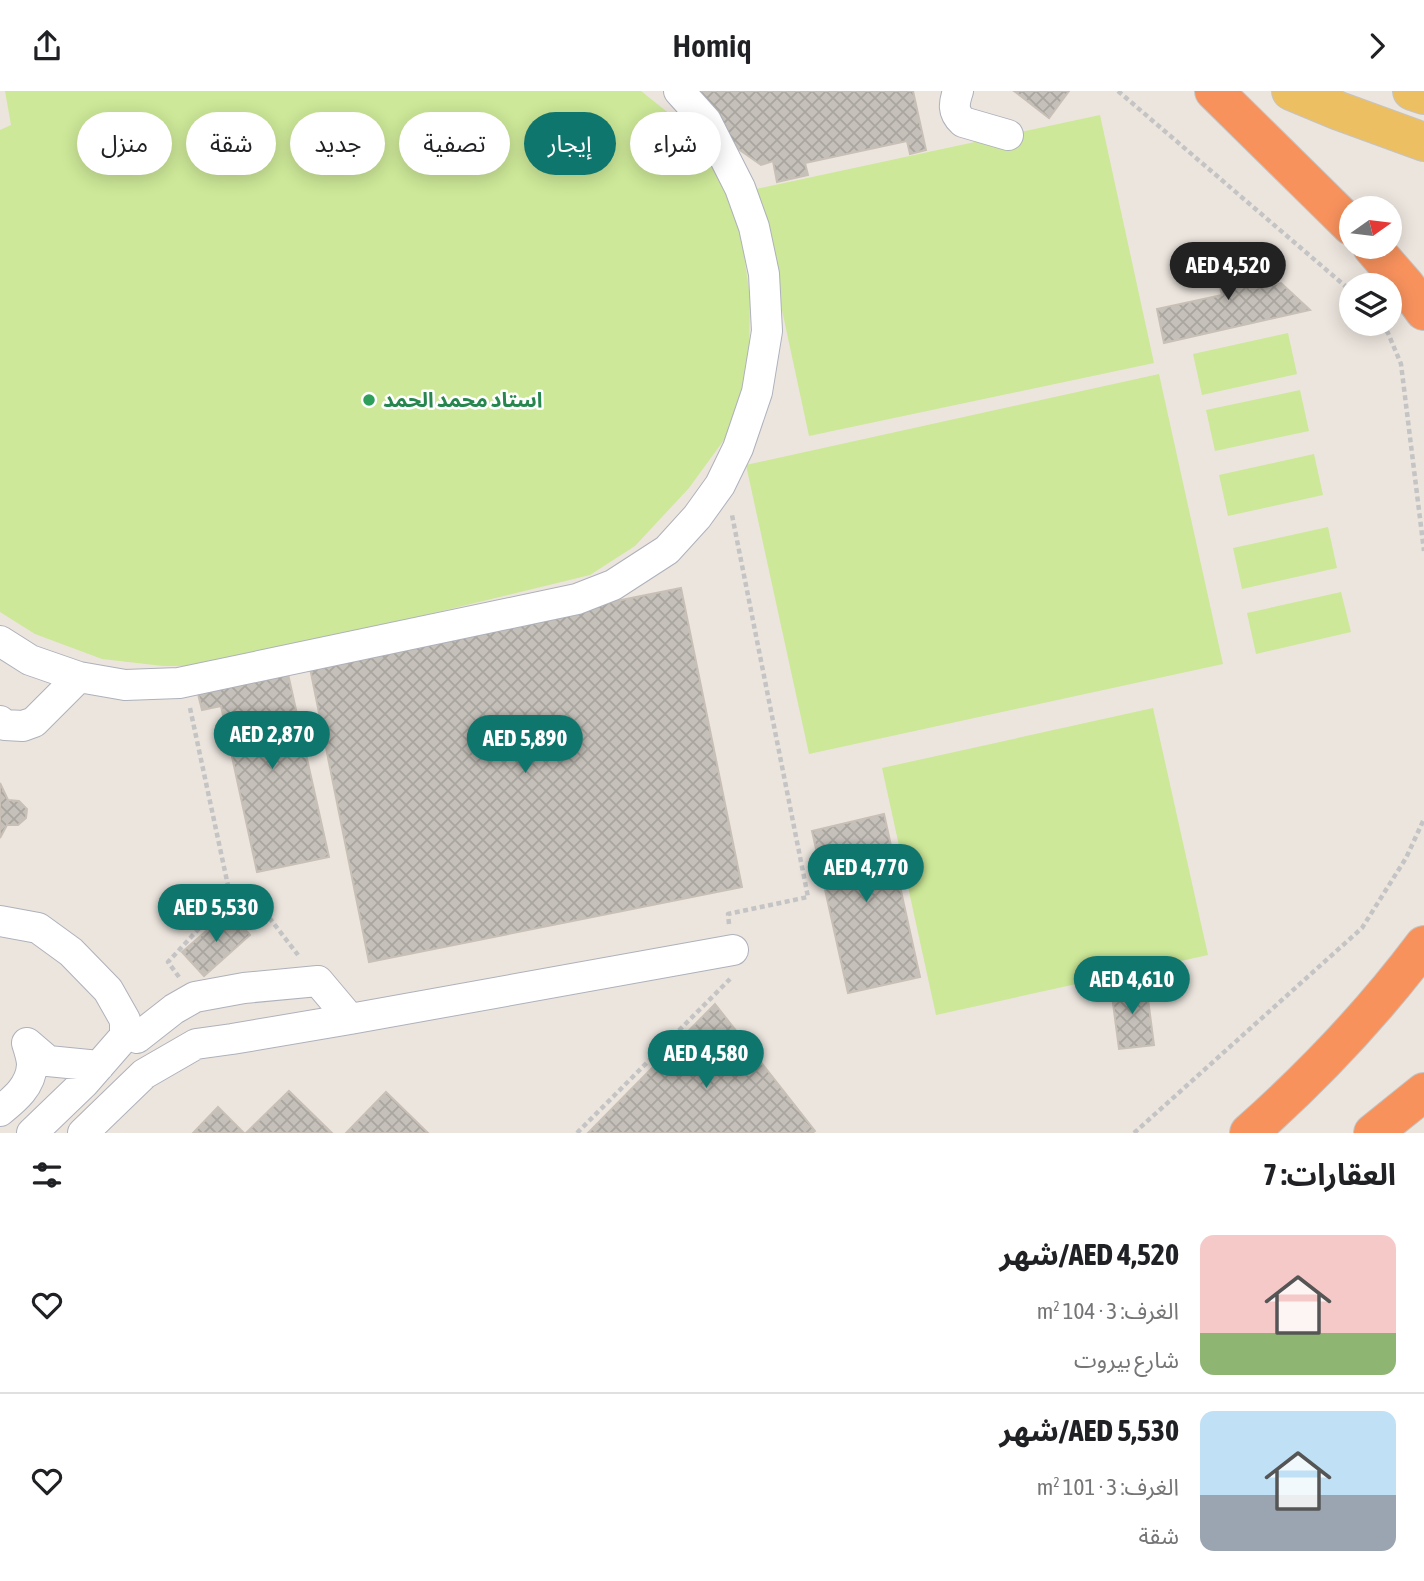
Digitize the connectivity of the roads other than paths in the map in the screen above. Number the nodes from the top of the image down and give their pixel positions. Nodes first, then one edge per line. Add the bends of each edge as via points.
1 (679, 91) edge
2 (958, 91) edge
3 (1214, 91) edge
4 (1291, 91) edge
5 (1412, 91) edge
6 (1424, 95) edge
7 (1008, 135) dead end
8 (1424, 142) edge
9 (1339, 214) edge
10 (1382, 259) edge
11 (1424, 310) edge
12 (0, 641) edge
13 (79, 677) junction
14 (0, 721) edge
15 (0, 921) edge
16 (1424, 945) edge
17 (733, 950) road end
18 (349, 1019) junction
19 (131, 1029) junction
20 (99, 1066) junction
21 (144, 1074) junction
22 (1424, 1092) edge
23 (0, 1111) edge
24 (32, 1133) edge
25 (83, 1133) edge
26 (1249, 1133) edge
27 (1373, 1133) edge

1 - 13 lane via 706,121 740,187 764,274 767,331 757,392 738,448 720,485 667,550 613,585 577,599 184,682 125,685
2 - 7 lane via 954,106 958,118
3 - 9 highway
4 - 8 main road
5 - 6 main road
10 - 11 highway
12 - 13 lane via 30,660
13 - 14 lane via 34,722 23,726
15 - 19 lane via 38,928 71,951 108,990
16 - 26 highway via 1315,1071
17 - 18 lane
18 - 19 lane via 318,981 195,997
18 - 21 lane via 196,1044
19 - 20 lane
19 - 21 lane
20 - 23 lane via 48,1061 27,1043 32,1064 29,1081
20 - 24 lane
21 - 25 lane
22 - 27 highway

